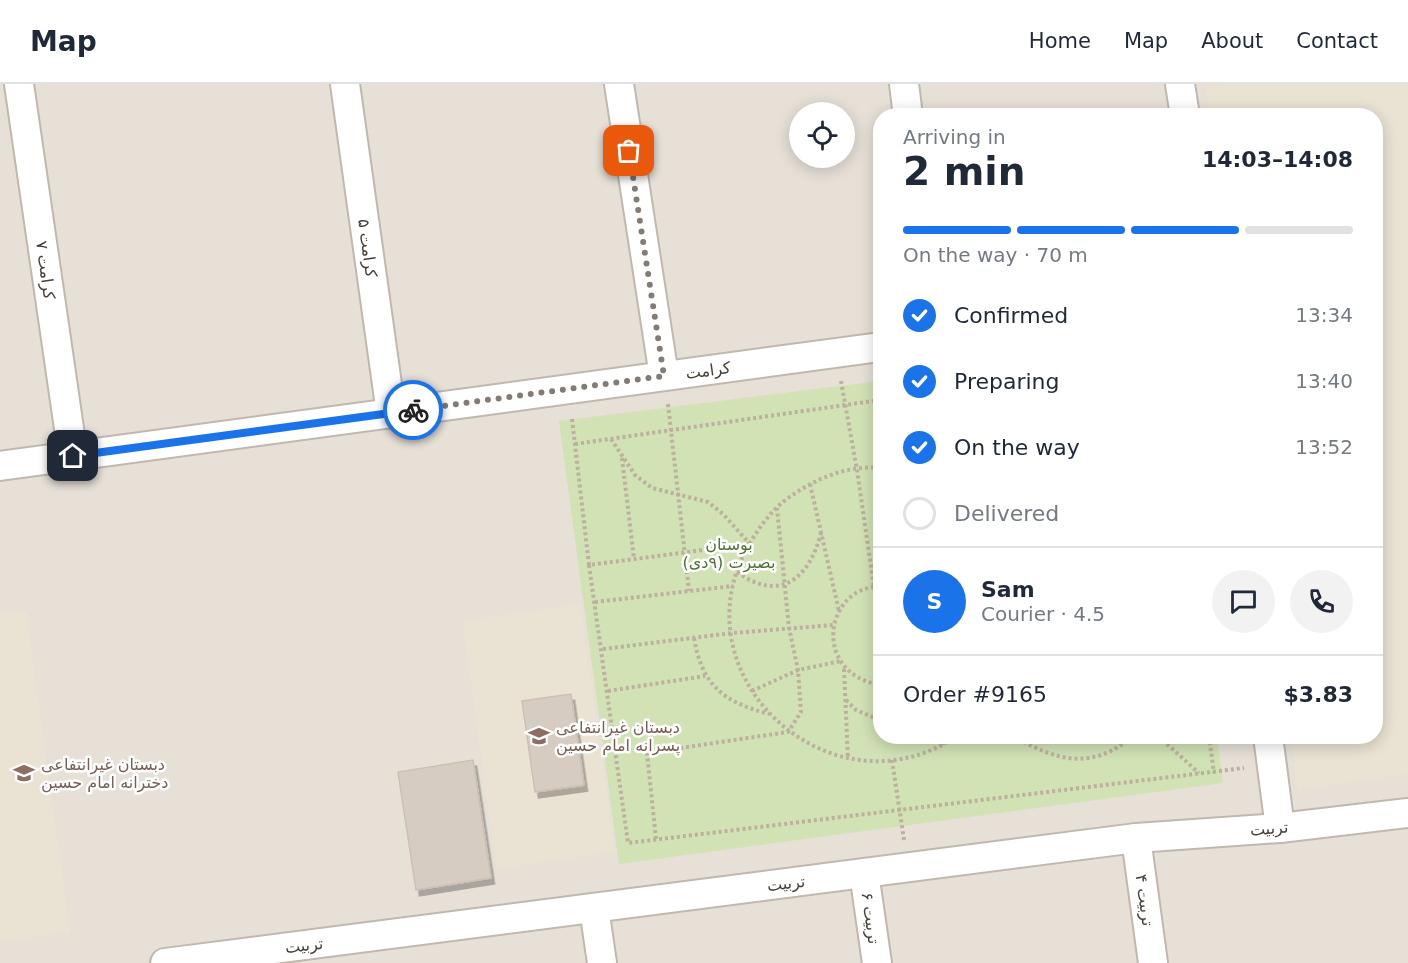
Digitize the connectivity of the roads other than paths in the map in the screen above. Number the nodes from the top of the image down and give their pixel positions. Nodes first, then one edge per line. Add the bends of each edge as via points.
1 (19, 84) edge
2 (345, 84) edge
3 (619, 84) edge
4 (904, 84) edge
5 (1180, 84) edge
6 (907, 108) edge
7 (1184, 108) edge
8 (873, 347) edge
9 (664, 376) junction
10 (391, 413) junction
11 (73, 456) junction
12 (0, 466) edge
13 (1269, 744) edge
14 (1408, 813) edge
15 (1280, 828) junction
16 (1136, 838) junction
17 (864, 873) junction
18 (594, 908) junction
19 (316, 953) edge
20 (165, 963) edge
21 (602, 963) edge
22 (877, 963) edge
23 (1153, 963) edge

1 - 11 street, کرامت ۷
2 - 10 street, کرامت ۵
3 - 9 street
4 - 6 street
5 - 7 street
8 - 9 street, کرامت
9 - 10 street, کرامت
10 - 11 street, کرامت
11 - 12 street, کرامت
13 - 15 street
14 - 15 street, تربیت
15 - 16 street, تربیت
16 - 17 street, تربیت
16 - 23 street, تربیت ۴
17 - 18 street, تربیت
17 - 22 street, تربیت ۶
18 - 19 street, تربیت
18 - 21 street
19 - 20 street, تربیت

